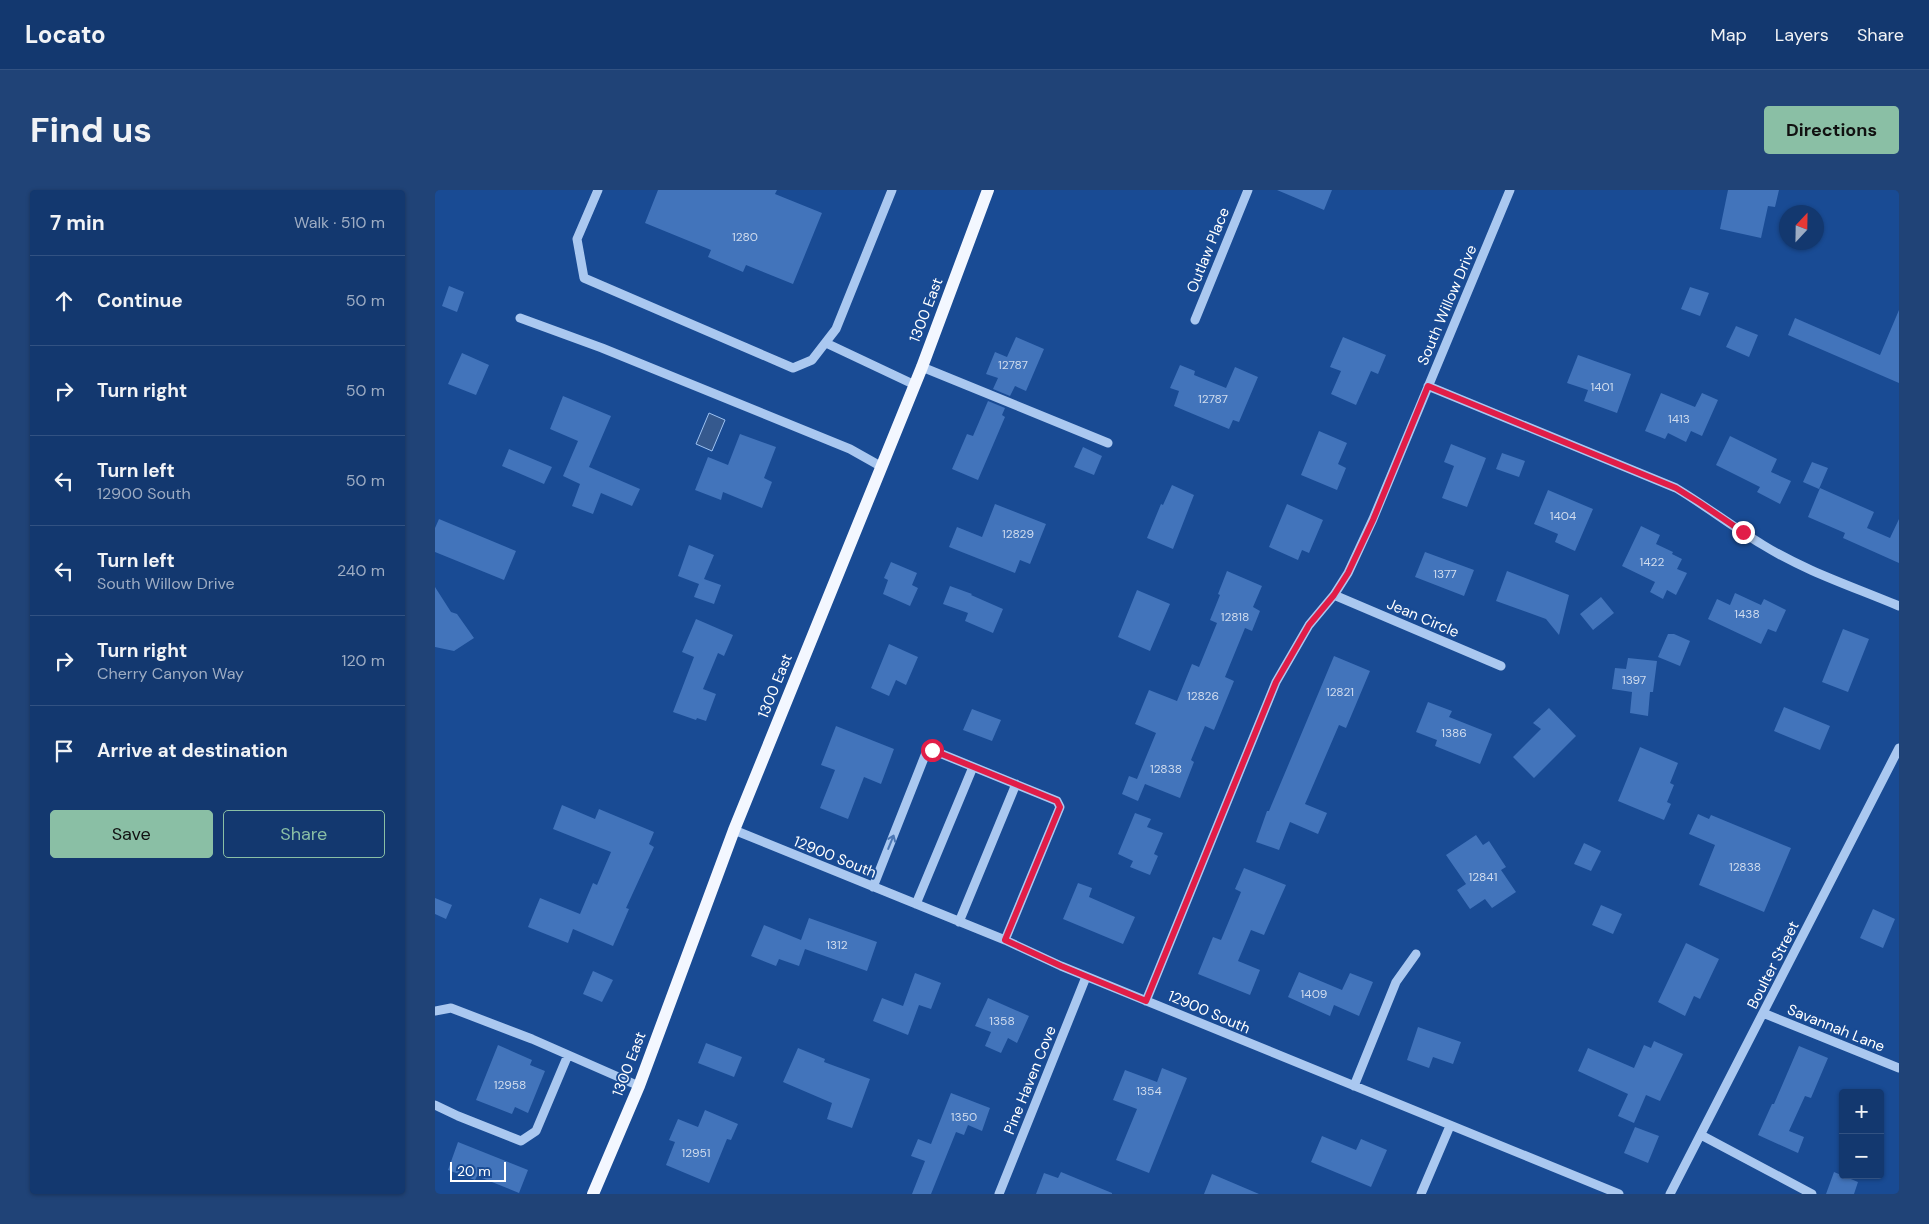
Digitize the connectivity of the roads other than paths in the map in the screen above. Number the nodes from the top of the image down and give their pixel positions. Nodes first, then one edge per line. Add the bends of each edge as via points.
1 (598, 190) edge
2 (892, 190) edge
3 (989, 190) edge
4 (1248, 190) edge
5 (1510, 190) edge
6 (520, 318) dead end
7 (1195, 320) dead end
8 (826, 343) junction
9 (922, 367) junction
10 (915, 385) junction
11 (1428, 386) junction
12 (1108, 443) dead end
13 (882, 467) junction
14 (1334, 595) junction
15 (1899, 606) edge
16 (1501, 666) dead end
17 (1899, 748) edge
18 (973, 767) junction
19 (1016, 784) junction
20 (734, 830) junction
21 (873, 887) junction
22 (916, 904) junction
23 (959, 922) junction
24 (1005, 940) junction
25 (1416, 954) dead end
26 (1086, 976) junction
27 (1146, 1001) junction
28 (435, 1011) edge
29 (1763, 1013) junction
30 (568, 1055) junction
31 (1899, 1068) edge
32 (639, 1086) junction
33 (1354, 1086) junction
34 (435, 1105) edge
35 (1450, 1126) junction
36 (1701, 1135) junction
37 (593, 1194) edge
38 (999, 1194) edge
39 (1421, 1194) edge
40 (1619, 1194) edge
41 (1670, 1194) edge
42 (1812, 1194) edge

1 - 8 street via 577,239 584,278 793,368 812,360
2 - 8 street via 836,329
3 - 9 main road, 1300 East
4 - 7 street, Outlaw Place
5 - 11 street, South Willow Drive
6 - 13 street via 849,449
8 - 10 street
9 - 10 main road, 1300 East
9 - 12 street
10 - 13 main road, 1300 East
11 - 14 street, South Willow Drive via 1373,520
11 - 15 street via 1676,488 1770,549
13 - 20 main road, 1300 East
14 - 16 street, Jean Circle
14 - 27 street, South Willow Drive via 1309,625 1276,682
17 - 29 street, Boulter Street
18 - 19 street
21 -> 18 street via 926,754 932,750
18 - 22 street
19 - 23 street
19 - 24 street via 1057,801 1060,807
20 - 21 street, 12900 South
20 - 32 main road, 1300 East
21 - 22 street, 12900 South
22 - 23 street, 12900 South
23 - 24 street, 12900 South
24 - 26 street, 12900 South
25 - 33 street via 1396,982
26 - 27 street, 12900 South
26 - 38 street, Pine Haven Cove
27 - 33 street, 12900 South
28 - 30 street via 451,1008
29 - 31 street, Savannah Lane
29 - 36 street, Boulter Street
30 - 32 street
30 - 34 street via 536,1131 521,1141
32 - 37 main road, 1300 East
33 - 35 street, 12900 South
35 - 39 street
35 - 40 street, 12900 South
36 - 41 street, Boulter Street
36 - 42 street

